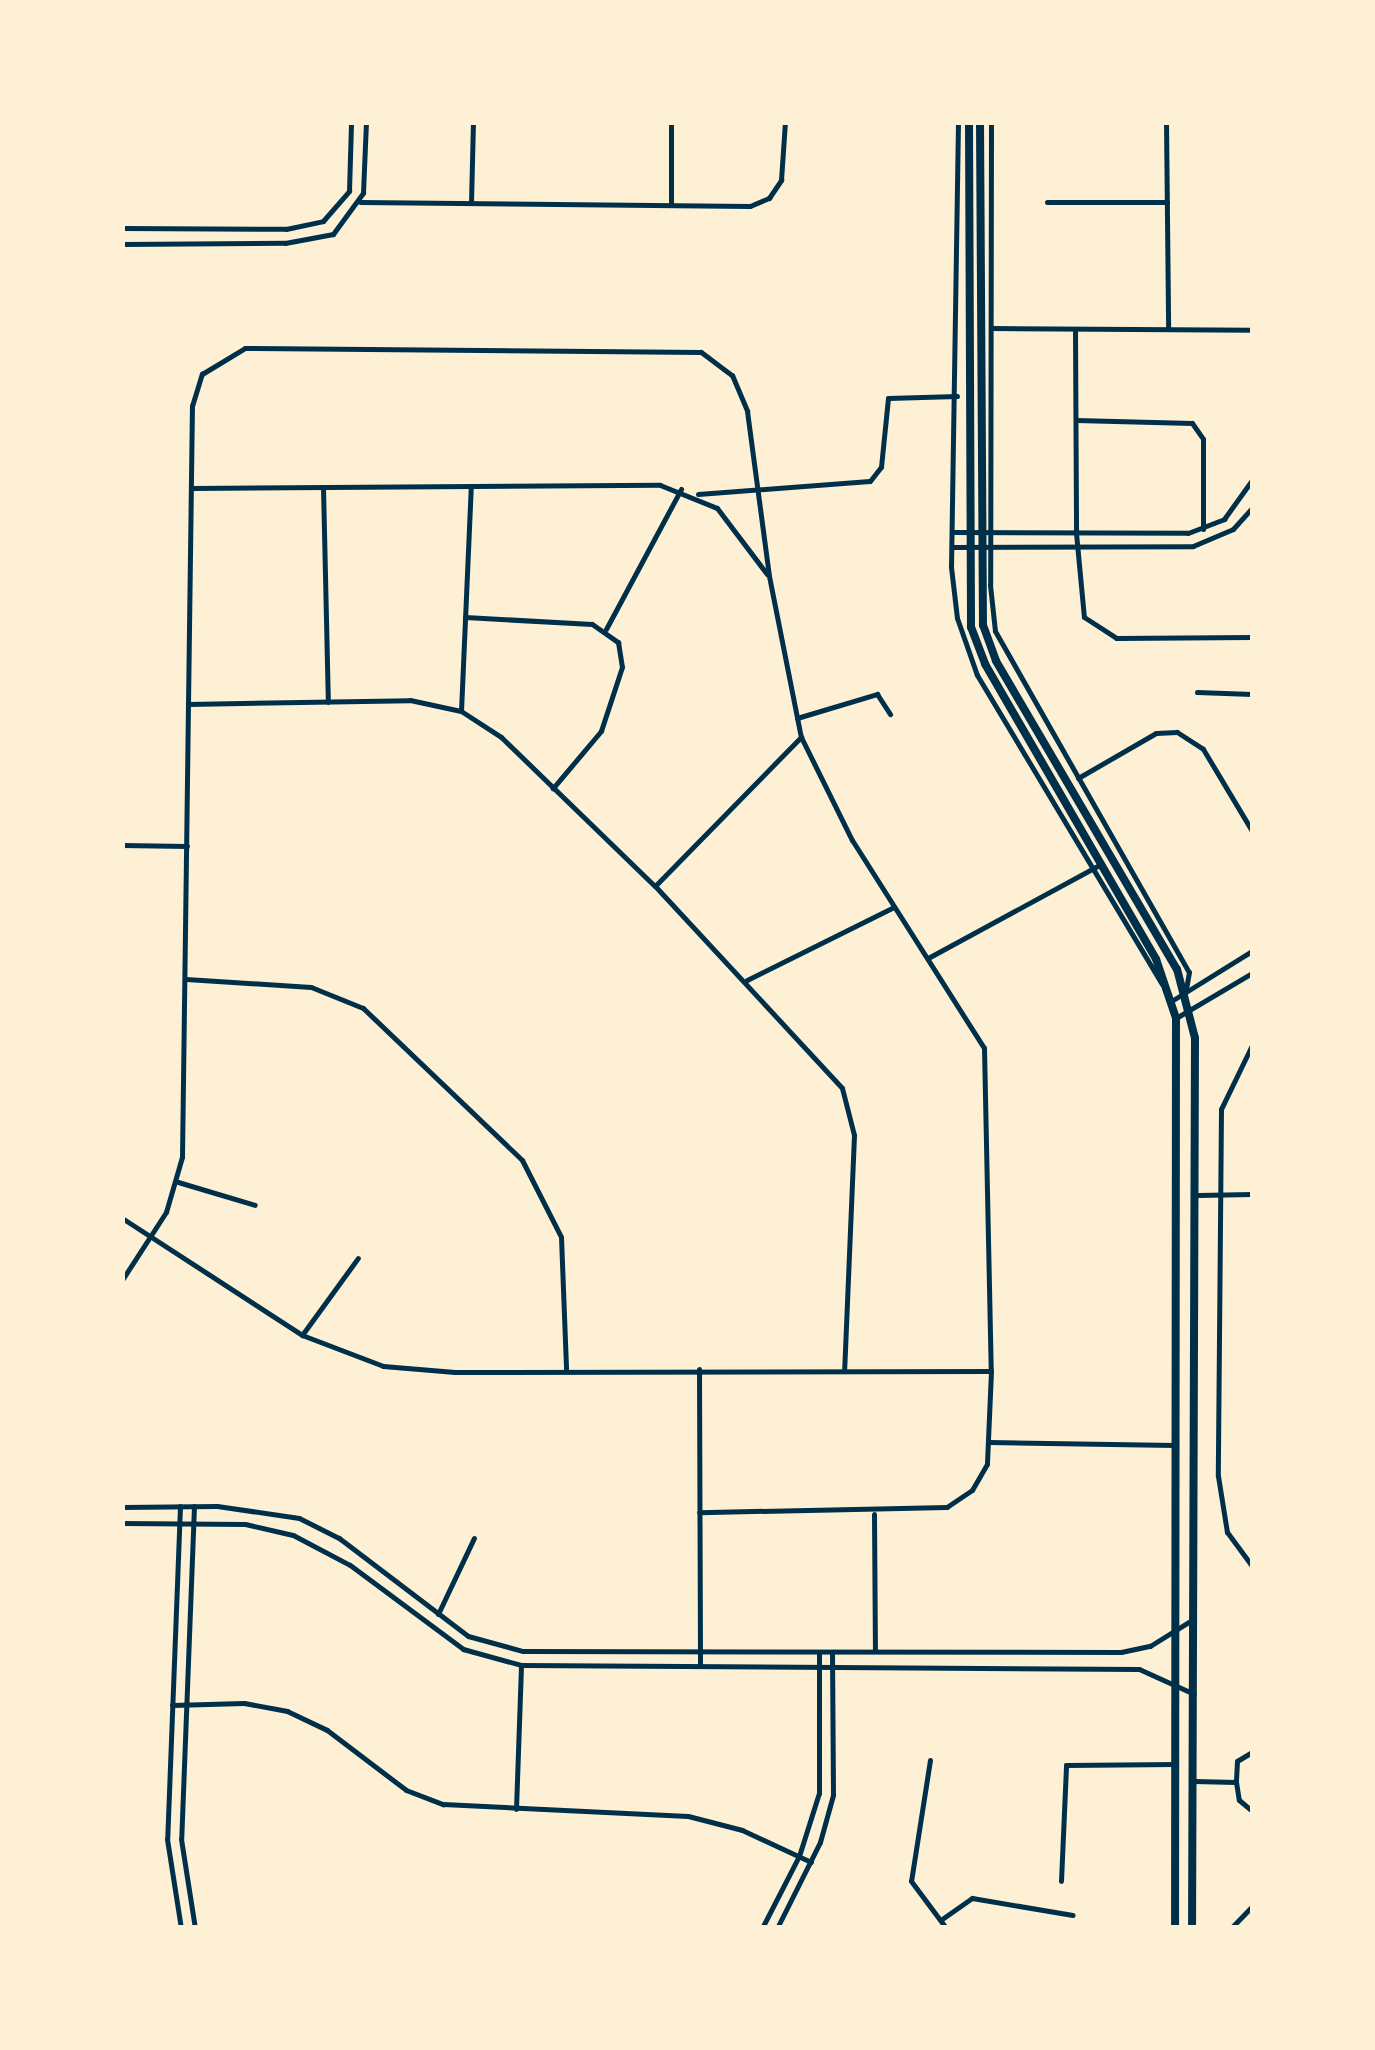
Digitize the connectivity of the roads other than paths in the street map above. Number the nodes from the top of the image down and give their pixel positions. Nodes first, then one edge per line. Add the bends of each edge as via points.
1 (351, 122) edge
2 (366, 122) edge
3 (473, 122) edge
4 (672, 122) edge
5 (785, 122) edge
6 (958, 122) edge
7 (969, 122) edge
8 (980, 122) edge
9 (991, 122) edge
10 (1166, 122) edge
11 (360, 202) junction
12 (1048, 202) dead end
13 (1167, 202) junction
14 (471, 203) junction
15 (671, 205) junction
16 (122, 228) edge
17 (221, 228) junction
18 (122, 244) edge
19 (222, 245) junction
20 (990, 328) junction
21 (1076, 329) junction
22 (1168, 329) junction
23 (1252, 330) edge
24 (957, 396) junction
25 (1076, 420) junction
26 (956, 458) junction
27 (969, 458) junction
28 (1252, 480) edge
29 (471, 486) junction
30 (323, 487) junction
31 (191, 488) junction
32 (682, 489) junction
33 (759, 490) junction
34 (695, 494) junction
35 (1252, 508) edge
36 (1204, 529) junction
37 (954, 532) junction
38 (969, 532) junction
39 (986, 532) junction
40 (1076, 533) junction
41 (952, 547) junction
42 (968, 547) junction
43 (986, 547) junction
44 (1077, 547) junction
45 (769, 576) junction
46 (969, 616) junction
47 (465, 618) junction
48 (957, 618) junction
49 (606, 629) junction
50 (1252, 637) edge
51 (1198, 692) dead end
52 (1252, 694) edge
53 (328, 702) junction
54 (188, 704) junction
55 (461, 711) junction
56 (890, 714) dead end
57 (797, 718) junction
58 (801, 737) junction
59 (1078, 778) junction
60 (553, 788) junction
61 (1252, 831) edge
62 (122, 846) edge
63 (187, 846) junction
64 (1096, 867) junction
65 (655, 886) junction
66 (894, 907) junction
67 (1252, 952) edge
68 (928, 958) junction
69 (1252, 974) edge
70 (185, 979) junction
71 (747, 980) junction
72 (1186, 990) junction
73 (1173, 1000) junction
74 (1191, 1009) junction
75 (1176, 1018) junction
76 (1252, 1045) edge
77 (178, 1182) junction
78 (1218, 1194) junction
79 (1252, 1194) edge
80 (1198, 1195) junction
81 (255, 1205) dead end
82 (122, 1218) edge
83 (150, 1236) junction
84 (358, 1258) dead end
85 (122, 1280) edge
86 (302, 1335) junction
87 (1175, 1349) junction
88 (1197, 1352) junction
89 (700, 1368) junction
90 (844, 1369) junction
91 (566, 1370) junction
92 (991, 1371) junction
93 (1175, 1392) junction
94 (1194, 1394) junction
95 (989, 1442) junction
96 (1175, 1445) junction
97 (180, 1506) junction
98 (194, 1506) junction
99 (122, 1507) edge
100 (700, 1512) junction
101 (874, 1512) junction
102 (180, 1522) junction
103 (194, 1522) junction
104 (122, 1523) edge
105 (474, 1538) dead end
106 (1252, 1566) edge
107 (438, 1614) junction
108 (1194, 1618) junction
109 (1175, 1632) junction
110 (700, 1650) junction
111 (876, 1651) junction
112 (819, 1652) junction
113 (832, 1652) junction
114 (1106, 1652) junction
115 (522, 1665) junction
116 (700, 1666) junction
117 (834, 1668) junction
118 (820, 1669) junction
119 (1106, 1669) junction
120 (1175, 1682) junction
121 (1194, 1694) junction
122 (186, 1704) junction
123 (172, 1705) junction
124 (1252, 1752) edge
125 (930, 1760) dead end
126 (1175, 1764) junction
127 (1194, 1781) junction
128 (1236, 1782) junction
129 (516, 1809) junction
130 (1252, 1810) edge
131 (800, 1856) junction
132 (812, 1862) junction
133 (1060, 1882) dead end
134 (1252, 1906) edge
135 (1073, 1915) dead end
136 (942, 1918) junction
137 (181, 1928) edge
138 (195, 1928) edge
139 (762, 1928) edge
140 (778, 1928) edge
141 (946, 1928) edge
142 (1175, 1928) edge
143 (1192, 1928) edge
144 (1231, 1928) edge

1 - 17 street via 348,191 334,213 299,228
2 - 11 street
3 - 14 street
4 - 15 street
5 - 15 street via 780,180 763,202
6 - 24 street
7 - 27 street
8 - 39 street
9 - 20 street
10 - 13 street
11 - 14 street
11 - 19 street via 346,224 317,240
12 - 13 street
13 - 22 street
14 - 15 street
16 - 17 street
17 - 19 street
18 - 19 street
20 - 21 street
20 - 39 street
21 - 22 street
21 - 25 street
22 - 23 street
24 - 26 street
24 - 33 street via 888,398 882,468 870,480
25 - 36 street via 1192,423 1203,439
25 - 40 street
26 - 27 street
26 - 37 street
27 - 38 street
28 - 36 street via 1236,507
29 - 30 street
29 - 32 street
29 - 47 street
30 - 31 street
30 - 53 street
31 - 33 street via 195,390 214,362 245,348 683,348 718,362 742,392
31 - 54 street
32 - 34 street
32 - 49 street
33 - 34 street
33 - 45 street
34 - 45 street via 735,525
35 - 44 street via 1233,529 1192,546
36 - 40 street
37 - 38 street
37 - 41 street
38 - 39 street
38 - 42 street
39 - 40 street
39 - 43 street
40 - 44 street
41 - 42 street
41 - 48 street
42 - 43 street
42 - 46 street
43 - 44 street
43 - 59 street via 996,631
43 - 72 street via 980,606 996,660
44 - 50 street via 1080,605 1103,634
45 - 57 street
46 - 48 street
46 - 64 street via 985,664
47 - 49 street
47 - 55 street
48 - 64 street via 971,664
49 - 60 street via 622,661 604,722 587,753
51 - 52 street
53 - 54 street
53 - 55 street via 410,700
54 - 63 street
55 - 60 street via 501,736
56 - 57 street via 878,694
57 - 58 street
58 - 65 street
58 - 66 street via 834,808
59 - 61 street via 1156,733 1177,732 1203,750
59 - 72 street via 1189,972
60 - 65 street
62 - 63 street
63 - 70 street
64 - 68 street
64 - 73 street
65 - 71 street
66 - 68 street
66 - 71 street
67 - 72 street
68 - 92 street via 977,1033 988,1065
69 - 74 street
70 - 77 street
70 - 91 street via 311,986 363,1008 522,1160 561,1237
71 - 90 street via 828,1066 850,1110
72 - 73 street
72 - 74 street
73 - 75 street
74 - 75 street
74 - 80 street
75 - 87 street
76 - 78 street via 1225,1092
77 - 81 street
77 - 83 street
78 - 79 street
78 - 80 street
78 - 106 street via 1218,1476 1227,1532
80 - 88 street
82 - 83 street
83 - 85 street
83 - 86 street
84 - 86 street
86 - 91 street via 383,1366
87 - 88 street via 1184,1357
87 - 93 street
88 - 94 street
89 - 90 street
89 - 91 street
89 - 100 street
90 - 92 street
92 - 95 street
93 - 94 street
93 - 96 street
94 - 108 street
95 - 96 street
95 - 101 street via 981,1478 960,1500 932,1511
96 - 109 street
97 - 98 street
97 - 99 street
97 - 102 street
98 - 103 street
98 - 107 street via 277,1513 320,1527
100 - 101 street
100 - 110 street
101 - 111 street
102 - 103 street
102 - 104 street
102 - 123 street
103 - 115 street via 273,1529 313,1543 462,1649
103 - 122 street
105 - 107 street
107 - 110 street via 468,1636 523,1651
108 - 109 street
108 - 121 street
109 - 114 street via 1150,1646
109 - 120 street
110 - 112 street
110 - 116 street
111 - 113 street
111 - 114 street
112 - 113 street
112 - 118 street
113 - 117 street
114 - 119 street
115 - 116 street
115 - 129 street
116 - 118 street
117 - 118 street
117 - 119 street
117 - 132 street via 833,1795
118 - 131 street via 820,1793
119 - 120 street via 1148,1670
120 - 121 street
120 - 126 street
121 - 127 street
122 - 123 street
122 - 129 street via 287,1711 424,1798
122 - 138 street via 180,1839
123 - 137 street via 167,1839
124 - 128 street via 1236,1761
125 - 136 street via 911,1881
126 - 133 street via 1066,1764
126 - 142 street
127 - 128 street
127 - 143 street
128 - 130 street via 1239,1800
129 - 131 street via 702,1819
131 - 132 street
131 - 139 street
132 - 140 street
134 - 144 street
135 - 136 street via 972,1898
136 - 141 street

